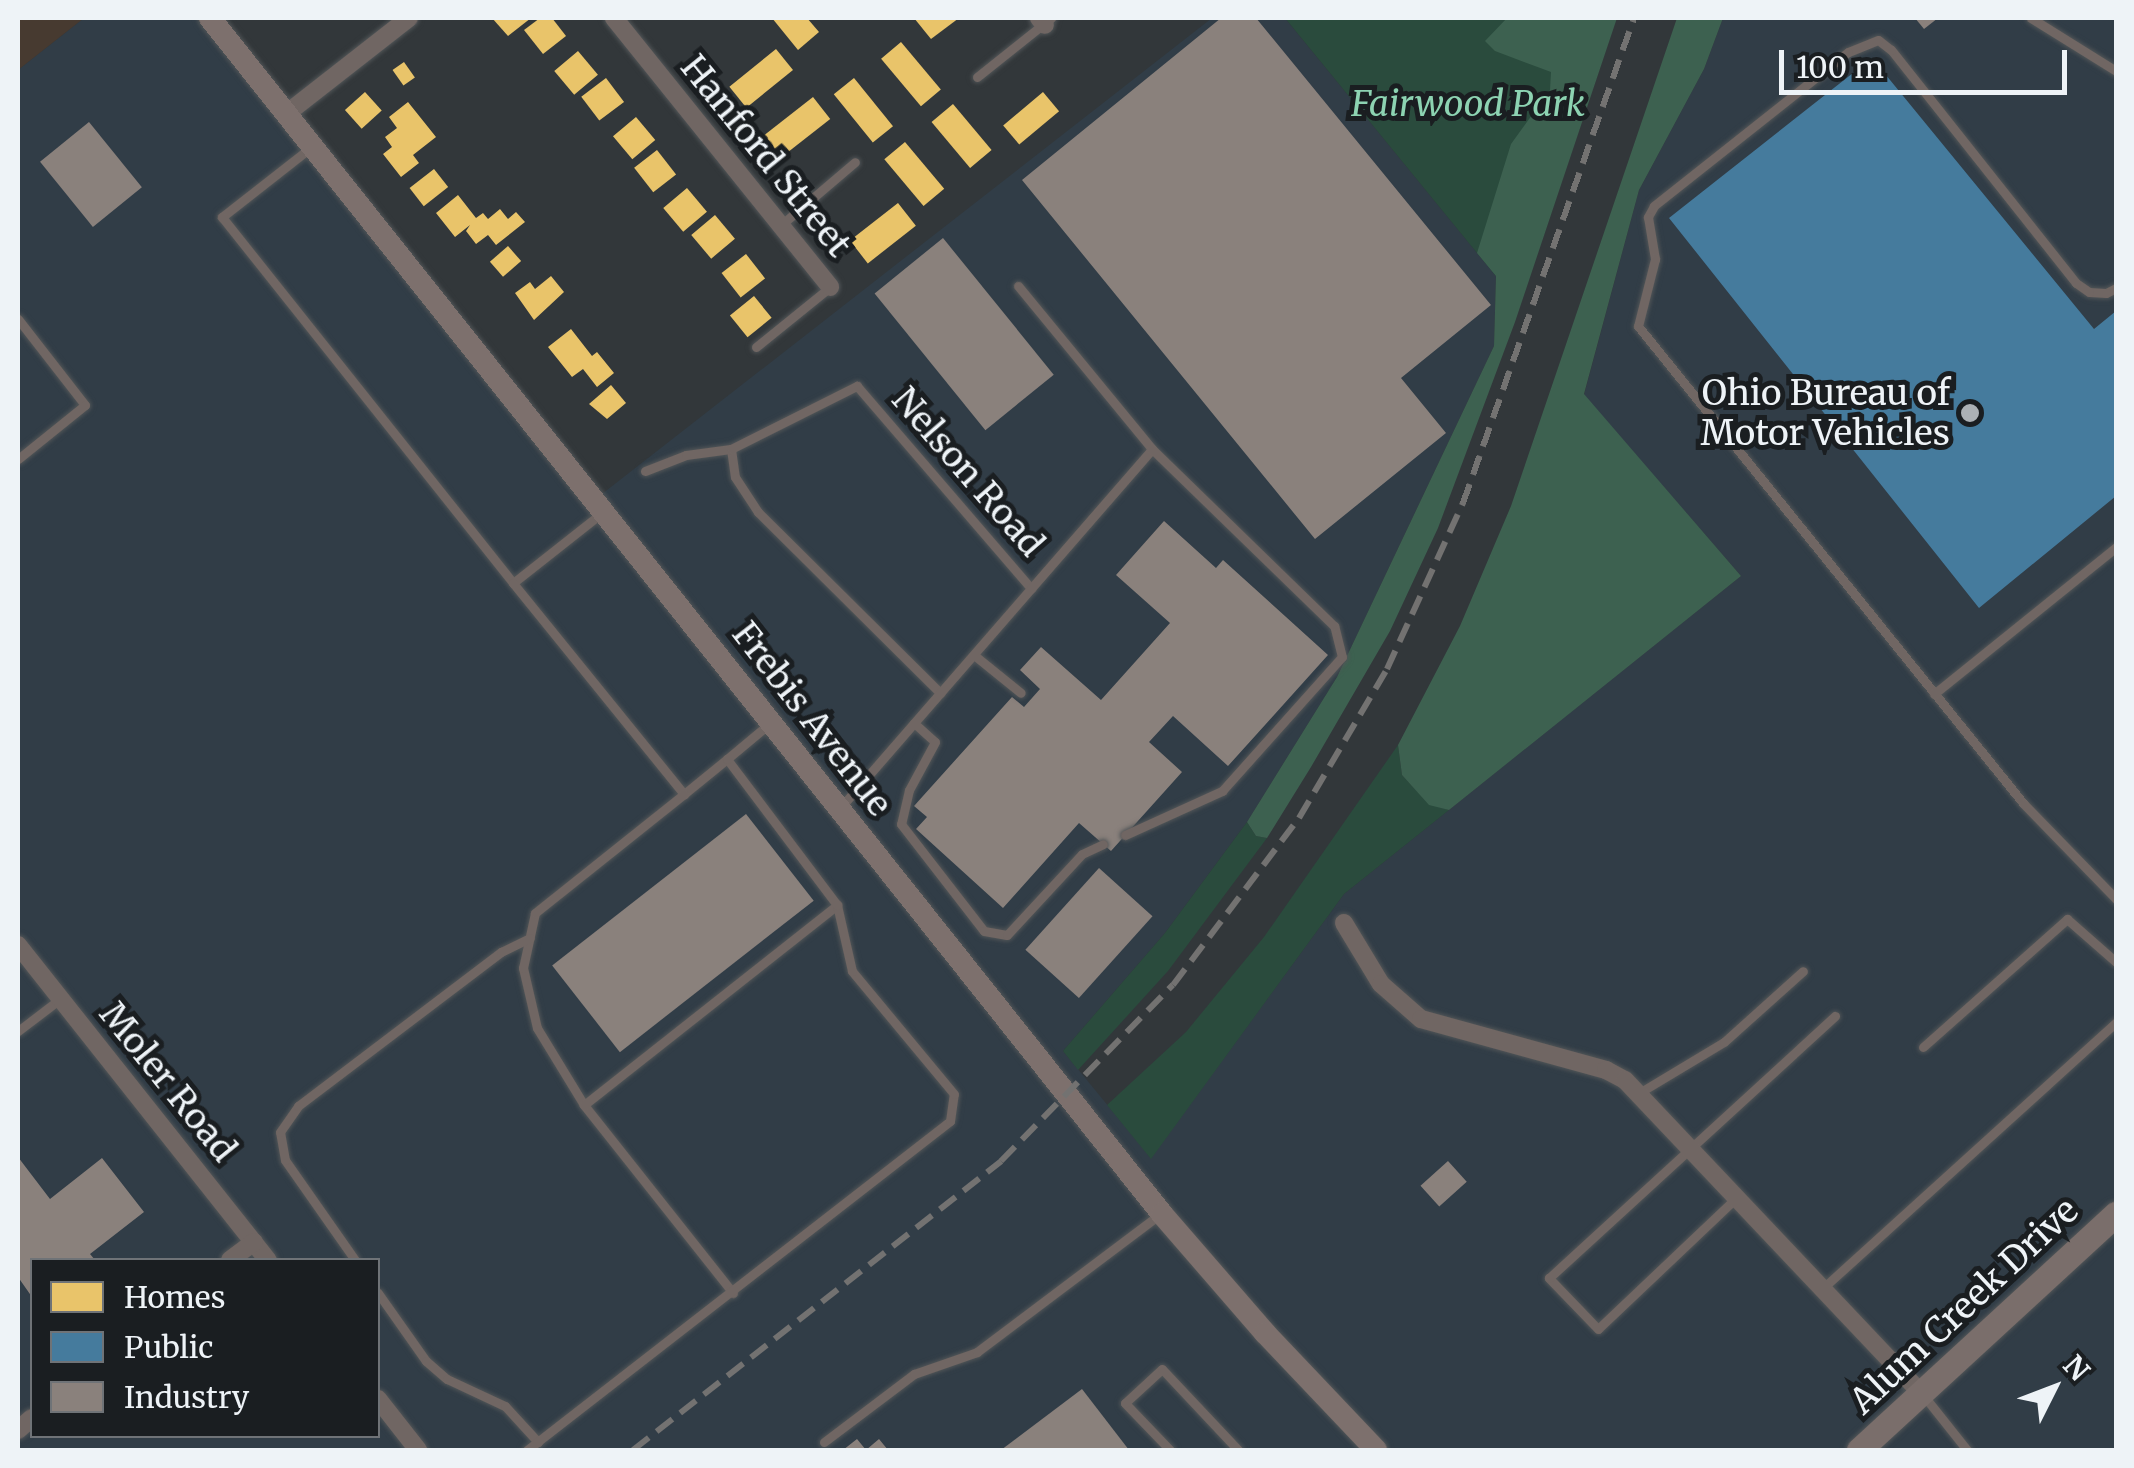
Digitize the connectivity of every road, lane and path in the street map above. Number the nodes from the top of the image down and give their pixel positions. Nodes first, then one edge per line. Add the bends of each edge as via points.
1 (210, 18) edge
2 (409, 18) edge
3 (614, 18) edge
4 (2031, 18) edge
5 (1045, 20) edge
6 (2116, 70) edge
7 (978, 77) dead end
8 (286, 114) junction
9 (312, 146) junction
10 (856, 162) dead end
11 (781, 226) junction
12 (1018, 286) dead end
13 (830, 287) joint
14 (2116, 288) edge
15 (18, 320) edge
16 (756, 347) dead end
17 (1152, 449) junction
18 (731, 450) junction
19 (18, 459) edge
20 (645, 471) dead end
21 (603, 512) junction
22 (2116, 547) edge
23 (512, 583) junction
24 (1031, 588) junction
25 (974, 655) junction
26 (940, 693) junction
27 (1022, 693) dead end
28 (1934, 694) junction
29 (771, 723) junction
30 (914, 724) junction
31 (727, 760) junction
32 (684, 794) junction
33 (839, 810) junction
34 (1125, 835) dead end
35 (1103, 844) dead end
36 (2116, 899) edge
37 (837, 906) junction
38 (1344, 923) dead end
39 (530, 938) junction
40 (18, 944) edge
41 (2116, 962) edge
42 (1803, 971) dead end
43 (60, 999) junction
44 (1835, 1016) dead end
45 (2116, 1022) edge
46 (18, 1031) edge
47 (1923, 1046) dead end
48 (1639, 1093) junction
49 (584, 1104) junction
50 (1690, 1145) junction
51 (1738, 1196) junction
52 (1162, 1214) junction
53 (2116, 1214) edge
54 (254, 1242) junction
55 (233, 1258) edge
56 (266, 1258) edge
57 (354, 1258) edge
58 (1823, 1288) junction
59 (733, 1293) junction
60 (380, 1295) edge
61 (1922, 1394) junction
62 (380, 1402) edge
63 (538, 1442) junction
64 (824, 1442) dead end
65 (418, 1450) edge
66 (528, 1450) edge
67 (1170, 1450) edge
68 (1238, 1450) edge
69 (1376, 1450) edge
70 (1860, 1450) edge
71 (1968, 1450) edge

1 - 8 main road, Frebis Avenue
2 - 8 street
3 - 11 street, Hanford Street
4 - 6 lane
5 - 7 lane
8 - 9 main road, Frebis Avenue
9 - 21 main road, Frebis Avenue
9 - 23 lane via 222,217
10 - 11 lane
11 - 13 street, Hanford Street
12 - 17 lane
13 - 16 lane
14 - 28 lane via 2106,294 2076,284 1878,40 1848,52 1648,217 1655,260 1638,326
15 - 19 lane via 85,405
17 - 24 lane
17 - 34 lane via 1334,626 1342,657 1222,791
18 - 20 lane, Nelson Road via 686,455
18 - 24 lane, Nelson Road via 857,386
18 - 26 lane via 735,477 758,512
21 - 23 lane
21 - 29 main road, Frebis Avenue
22 - 28 lane
23 - 32 lane
24 - 25 lane
25 - 26 lane
25 - 27 lane
26 - 30 lane
28 - 36 lane via 2023,803
29 - 31 lane
29 - 33 main road, Frebis Avenue
30 - 33 lane
30 - 35 lane via 935,742 908,790 900,824 984,931 1007,934 1082,854
31 - 32 lane
31 - 37 lane
32 - 39 lane via 535,913
33 - 52 main road, Frebis Avenue
37 - 49 lane
37 - 59 lane via 852,971 954,1094 950,1121
38 - 48 street via 1381,984 1421,1019 1606,1070
39 - 49 lane via 523,968 537,1028
39 - 57 lane via 501,952 298,1106 280,1132 284,1160
40 - 43 street, Moler Road
41 - 47 lane via 2067,919
42 - 48 lane via 1724,1042
43 - 46 lane
43 - 54 street, Moler Road
44 - 50 lane
45 - 58 lane
48 - 50 street
49 - 59 lane
50 - 51 street
50 - 51 lane via 1549,1278 1598,1329
51 - 58 street
52 - 64 lane via 977,1352 914,1374
52 - 69 main road, Frebis Avenue
53 - 61 main road, Alum Creek Drive
54 - 55 street
54 - 56 street, Moler Road
58 - 61 street
59 - 63 lane
60 - 63 lane via 426,1362 505,1406
61 - 70 main road, Alum Creek Drive
61 - 71 lane
62 - 65 street
63 - 66 lane
67 - 68 lane via 1125,1402 1162,1369

